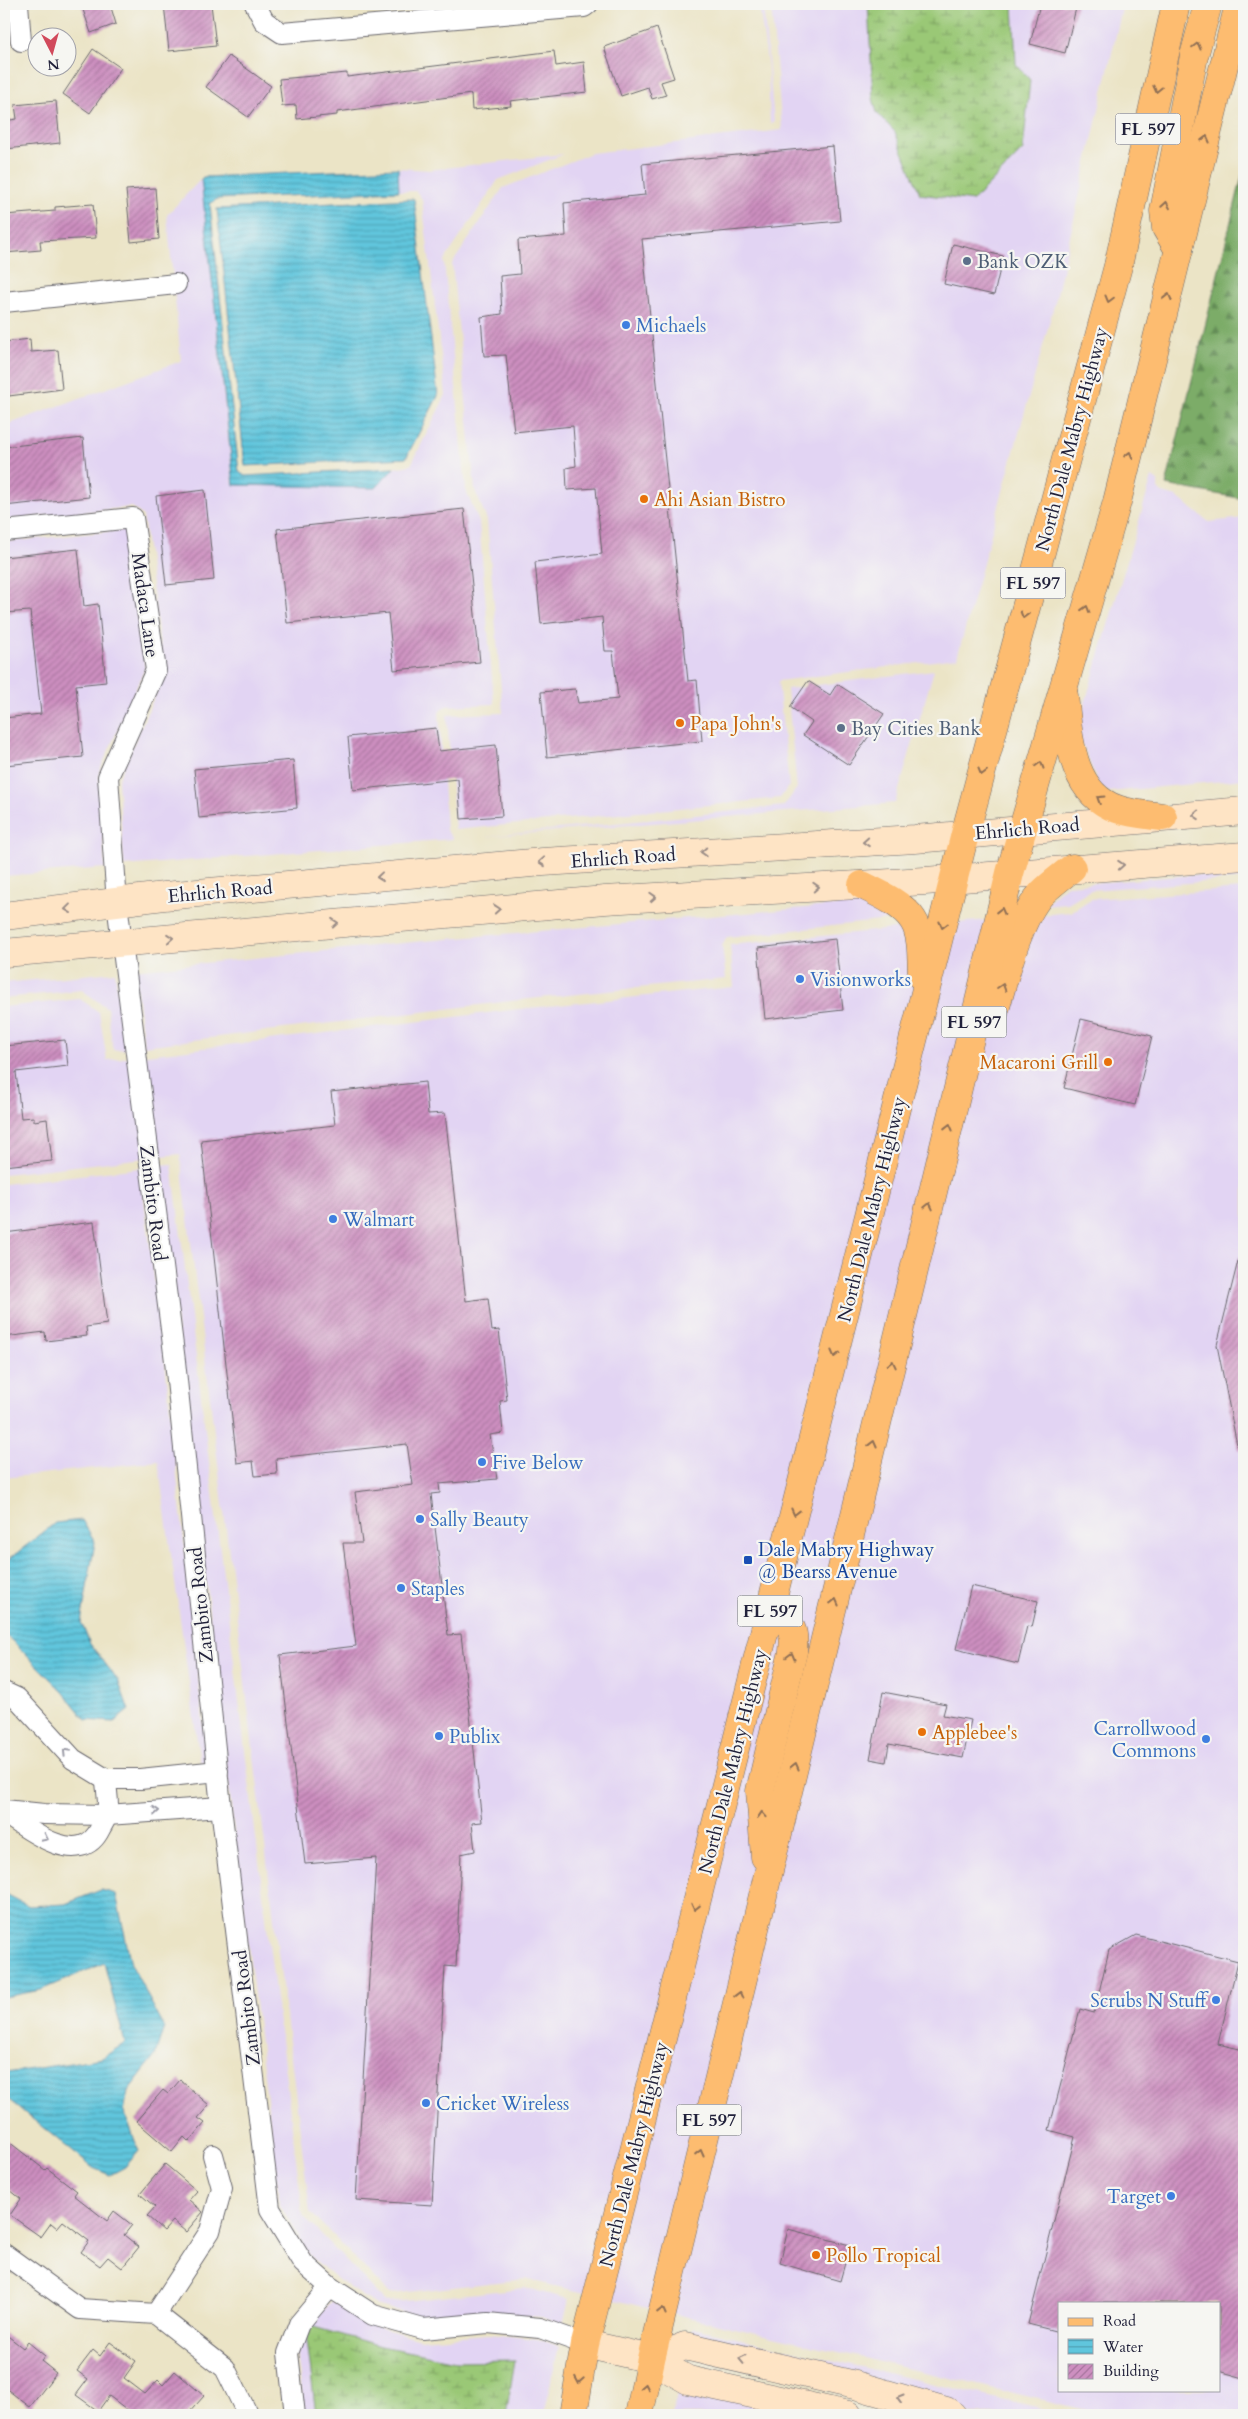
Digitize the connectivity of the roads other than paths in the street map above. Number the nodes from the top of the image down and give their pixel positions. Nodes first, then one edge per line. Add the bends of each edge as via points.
1 (18, 4) edge
2 (255, 4) edge
3 (588, 4) edge
4 (1176, 4) edge
5 (1208, 4) edge
6 (1239, 4) edge
7 (21, 41) dead end
8 (1179, 250) junction
9 (176, 284) dead end
10 (4, 302) edge
11 (4, 531) edge
12 (1063, 685) junction
13 (1244, 811) edge
14 (1163, 818) junction
15 (1021, 828) junction
16 (964, 834) junction
17 (1244, 856) edge
18 (1072, 868) junction
19 (1010, 873) junction
20 (954, 878) junction
21 (862, 885) junction
22 (117, 903) junction
23 (4, 916) edge
24 (121, 942) junction
25 (4, 952) edge
26 (924, 1003) junction
27 (957, 1095) junction
28 (769, 1615) junction
29 (4, 1692) edge
30 (218, 1772) junction
31 (106, 1780) junction
32 (221, 1807) junction
33 (4, 1812) edge
34 (107, 1815) junction
35 (767, 1881) junction
36 (213, 2156) dead end
37 (4, 2254) edge
38 (330, 2287) junction
39 (156, 2314) junction
40 (586, 2344) junction
41 (651, 2359) junction
42 (248, 2415) edge
43 (295, 2415) edge
44 (572, 2415) edge
45 (639, 2415) edge
46 (848, 2415) edge
47 (952, 2415) edge

1 - 7 street
2 - 3 street via 264,21 282,33 584,7
4 -> 16 main road, North Dale Mabry Highway / FL 597 via 1118,266
8 -> 5 main road via 1166,228 1164,210 1194,56
8 -> 6 main road, FL 597
12 -> 8 main road, FL 597 via 1118,502
9 - 10 street
11 - 22 street, Madaca Lane via 133,518 156,670 108,777
14 -> 12 main road via 1116,809 1093,794 1080,775 1070,743
15 -> 12 main road, FL 597
13 -> 14 main road, Ehrlich Road
14 - 15 main road, Ehrlich Road
15 - 16 main road, Ehrlich Road
15 - 19 main road, FL 597
16 - 20 main road, North Dale Mabry Highway / FL 597
16 -> 22 main road, Ehrlich Road via 543,862
18 -> 17 main road
18 - 19 main road
27 -> 18 main road via 977,1065 1023,923 1041,894
19 - 20 main road
27 -> 19 main road, FL 597
20 - 21 main road
20 -> 26 main road, North Dale Mabry Highway / FL 597
24 -> 21 main road via 586,901
21 - 26 main road via 889,898 913,920 920,944
22 -> 23 main road, Ehrlich Road
22 - 24 street, Zambito Road
24 - 25 main road
24 - 30 street, Zambito Road via 175,1360
26 -> 28 main road, North Dale Mabry Highway / FL 597
35 -> 27 main road, FL 597
35 -> 28 main road via 760,1791 793,1652 794,1635 784,1619
28 -> 40 main road, North Dale Mabry Highway / FL 597
31 -> 29 street via 73,1759 17,1698
30 - 31 street
30 - 32 street, Zambito Road
31 - 34 street
34 -> 32 street
32 - 38 street, Zambito Road via 270,2209 303,2263
33 - 34 street
33 -> 34 street via 30,1831 64,1847 80,1847 96,1838
41 -> 35 main road, FL 597
36 - 39 street via 222,2188 210,2231
37 - 39 street via 80,2309
38 - 40 street, Zambito Road via 373,2314 423,2329 488,2323 540,2328
38 - 43 street via 299,2324 288,2352
39 - 42 street via 225,2368
40 - 41 main road
40 -> 44 main road, North Dale Mabry Highway / FL 597
45 -> 41 main road, FL 597
41 - 46 main road via 688,2380
47 -> 41 main road via 855,2385 684,2346

